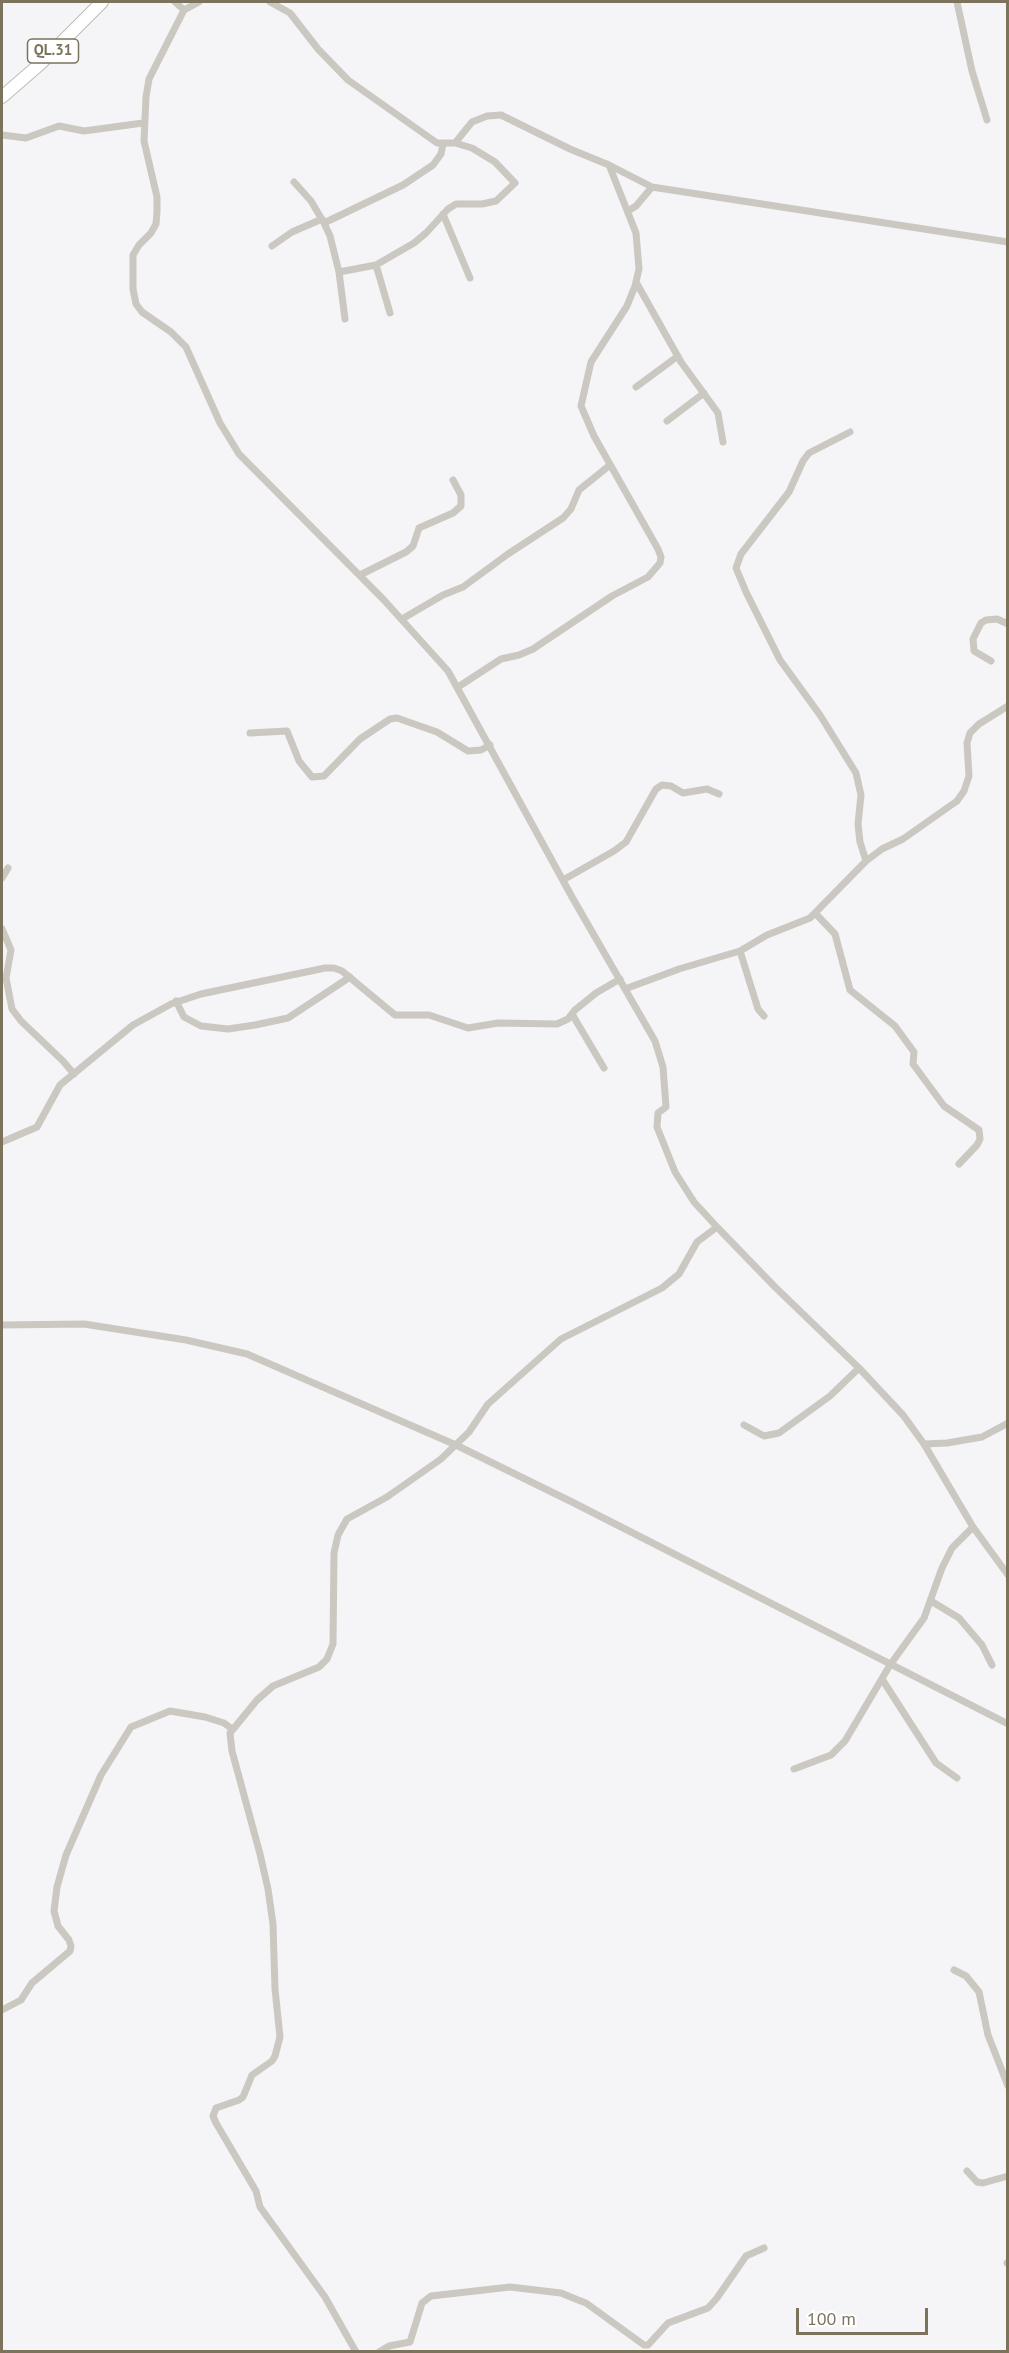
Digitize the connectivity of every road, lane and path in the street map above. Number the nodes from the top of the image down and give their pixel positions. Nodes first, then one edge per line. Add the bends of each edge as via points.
1 (101, 2) edge
2 (176, 2) edge
3 (199, 2) edge
4 (270, 2) edge
5 (957, 2) edge
6 (184, 10) junction
7 (2, 98) edge
8 (987, 120) dead end
9 (143, 123) junction
10 (2, 135) edge
11 (455, 143) junction
12 (443, 144) junction
13 (609, 165) junction
14 (294, 182) dead end
15 (652, 187) junction
16 (628, 211) junction
17 (443, 214) junction
18 (323, 221) junction
19 (1008, 242) edge
20 (272, 246) dead end
21 (376, 265) junction
22 (339, 272) junction
23 (470, 278) dead end
24 (636, 282) junction
25 (390, 314) dead end
26 (345, 319) dead end
27 (678, 356) junction
28 (636, 387) dead end
29 (704, 393) junction
30 (667, 421) dead end
31 (850, 432) dead end
32 (723, 442) dead end
33 (610, 465) junction
34 (453, 480) dead end
35 (360, 575) junction
36 (402, 619) junction
37 (1008, 624) edge
38 (991, 662) dead end
39 (458, 687) junction
40 (1008, 706) edge
41 (250, 733) dead end
42 (490, 745) junction
43 (719, 794) dead end
44 (866, 861) junction
45 (8, 868) dead end
46 (2, 878) edge
47 (563, 880) junction
48 (815, 913) junction
49 (2, 929) edge
50 (740, 951) junction
51 (350, 977) junction
52 (620, 979) junction
53 (626, 989) junction
54 (176, 1001) junction
55 (572, 1014) junction
56 (764, 1016) dead end
57 (604, 1068) dead end
58 (74, 1074) junction
59 (2, 1142) edge
60 (959, 1164) dead end
61 (717, 1227) junction
62 (2, 1325) edge
63 (859, 1368) junction
64 (1008, 1423) edge
65 (744, 1425) dead end
66 (924, 1444) junction
67 (456, 1445) junction
68 (973, 1527) junction
69 (1008, 1575) edge
70 (930, 1600) junction
71 (890, 1665) junction
72 (992, 1665) dead end
73 (882, 1679) junction
74 (1008, 1724) edge
75 (232, 1729) junction
76 (794, 1769) dead end
77 (957, 1778) dead end
78 (954, 1970) dead end
79 (2, 2010) edge
80 (1008, 2086) edge
81 (967, 2171) dead end
82 (1008, 2175) edge
83 (764, 2248) dead end
84 (356, 2352) edge
85 (379, 2352) edge

1 - 7 highway, QL.31
2 - 6 street
3 - 6 street
4 - 12 street via 290,13 348,80 416,130
5 - 8 street
6 - 9 street via 149,79
9 - 10 street via 84,130 59,126 26,138
9 - 35 street via 157,212 151,233 133,255 136,304 186,347 220,423 239,454
11 - 12 street
11 - 13 street via 472,122 501,115
11 - 17 street via 495,162 515,183 496,201 456,204
12 - 18 street via 433,165 403,185
13 - 15 street
13 - 16 street
14 - 18 street
15 - 16 street
15 - 19 street
16 - 24 street via 636,233
17 - 21 street via 414,243
17 - 23 street
18 - 20 street via 292,232
18 - 22 street
21 - 22 street
21 - 25 street
22 - 26 street
24 - 27 street
24 - 33 street via 627,306 591,362 581,406
27 - 28 street
27 - 29 street
29 - 30 street
29 - 32 street via 718,413
31 - 44 street via 809,453 789,492 741,554 736,568 780,660 856,773 861,795 860,842
33 - 36 street via 579,490 563,518 463,587
33 - 39 street via 658,549 661,557 656,571 533,649 501,659
34 - 35 street via 461,495 461,506 419,528 413,546 406,552
35 - 36 street
36 - 39 street
37 - 38 street via 986,620 973,639 974,651
39 - 42 street
40 - 44 street via 970,733 969,776 957,801
41 - 42 street via 287,731 299,761 312,777 324,776 360,739 390,719 437,732 468,751
42 - 47 street
43 - 47 street via 707,789 683,793 662,785 626,842
44 - 48 street
45 - 46 street
47 - 52 street
48 - 50 street
48 - 60 street via 835,934 850,990 895,1026 914,1052 913,1064 944,1106 981,1133 978,1144
49 - 58 street via 11,950 6,978 12,1009
50 - 53 street
50 - 56 street via 758,1009
51 - 54 street via 325,968
51 - 54 street via 288,1018 228,1029 201,1026 184,1017
51 - 55 street via 395,1014 429,1015 468,1028 498,1023 557,1024
52 - 53 street
52 - 55 street
53 - 61 street via 655,1041 663,1067 666,1107 658,1113 660,1140 675,1173
54 - 58 street via 133,1025
55 - 57 street
58 - 59 street via 60,1084 38,1127
61 - 63 street
61 - 67 street via 697,1242 679,1274 663,1288 561,1339 488,1404
62 - 67 street via 84,1324 248,1354
63 - 65 street via 830,1396 780,1433 764,1436
63 - 66 street via 903,1414
64 - 66 street via 982,1437
66 - 68 street
67 - 71 street
67 - 75 street via 418,1477 347,1519 334,1553 333,1644 327,1659 319,1667 273,1686
68 - 69 street
68 - 70 street via 952,1548
70 - 71 street via 924,1618
70 - 72 street via 959,1618 982,1645
71 - 73 street
71 - 74 street
73 - 76 street via 845,1741 831,1755
73 - 77 street via 936,1763
75 - 79 street via 205,1717 170,1711 130,1727 101,1775 66,1855 57,1887 54,1911 70,1951 32,1983 21,2000
75 - 84 street via 232,1751 260,1854 273,1924 280,2037 272,2061 252,2074 243,2097 216,2108 213,2116 256,2191 260,2207 325,2297
78 - 80 street via 966,1976 979,1992 987,2035
81 - 82 street via 983,2183
83 - 85 street via 746,2256 708,2308 668,2323 648,2345 586,2303 561,2294 510,2287 431,2296 422,2303 410,2342

